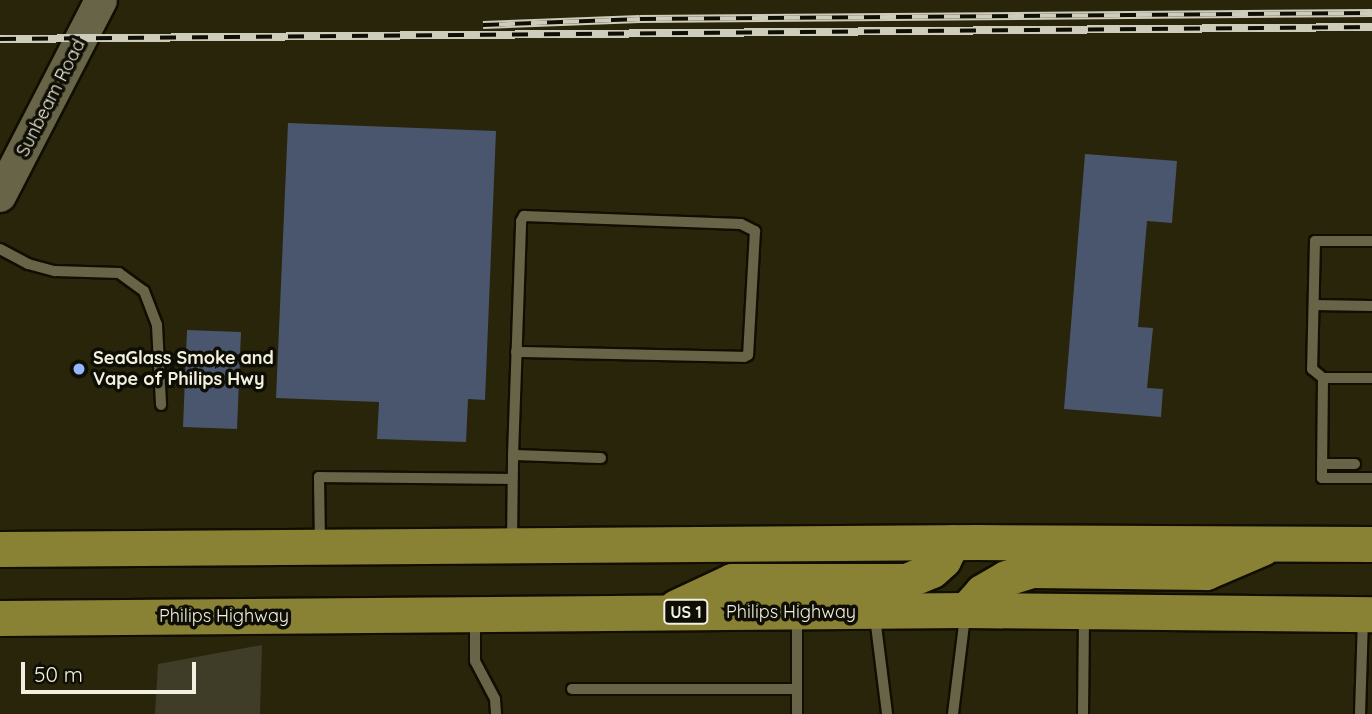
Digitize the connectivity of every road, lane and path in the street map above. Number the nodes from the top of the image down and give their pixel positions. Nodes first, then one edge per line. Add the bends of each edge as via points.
1 (101, 0) edge
2 (0, 196) edge
3 (1372, 241) edge
4 (0, 249) edge
5 (1314, 305) junction
6 (1372, 306) edge
7 (516, 352) junction
8 (1323, 378) junction
9 (1372, 378) edge
10 (161, 405) dead end
11 (513, 455) junction
12 (601, 458) dead end
13 (1322, 464) junction
14 (1355, 464) dead end
15 (1372, 478) edge
16 (512, 479) junction
17 (952, 542) junction
18 (1275, 542) junction
19 (1372, 544) edge
20 (512, 545) junction
21 (320, 547) junction
22 (0, 549) edge
23 (966, 610) junction
24 (797, 611) junction
25 (874, 611) junction
26 (1085, 611) junction
27 (663, 613) junction
28 (475, 614) junction
29 (1368, 614) edge
30 (0, 618) edge
31 (572, 689) dead end
32 (797, 689) junction
33 (496, 714) edge
34 (797, 714) edge
35 (887, 714) edge
36 (953, 714) edge
37 (1083, 714) edge
38 (1360, 714) edge

1 - 2 street, Sunbeam Road
3 - 5 lane via 1315,241
4 - 10 lane via 28,264 55,271 119,273 144,292 157,325
5 - 6 lane
5 - 8 lane via 1312,369
7 - 7 lane via 524,216 741,224 755,231 748,355
7 - 11 lane
8 - 9 lane
8 - 13 lane
11 - 12 lane
11 - 16 lane
13 - 14 lane
13 - 15 lane via 1322,478
16 - 20 lane
16 - 21 lane via 319,477
17 - 18 main road
17 - 20 main road
17 - 27 main road via 932,570 906,581 732,581
18 - 19 main road
18 - 23 main road via 1206,572 1032,570 982,592
20 - 21 main road
21 - 22 main road
23 - 25 main road, Philips Highway / US 1
23 - 26 main road, Philips Highway / US 1
23 - 36 lane
24 - 25 main road, Philips Highway / US 1
24 - 27 main road, Philips Highway / US 1
24 - 32 lane
25 - 35 lane
26 - 29 main road, Philips Highway / US 1
26 - 37 lane
27 - 28 main road, Philips Highway / US 1
28 - 30 main road, Philips Highway / US 1
28 - 33 lane via 475,661 495,699
29 - 38 lane
31 - 32 lane
32 - 34 lane

